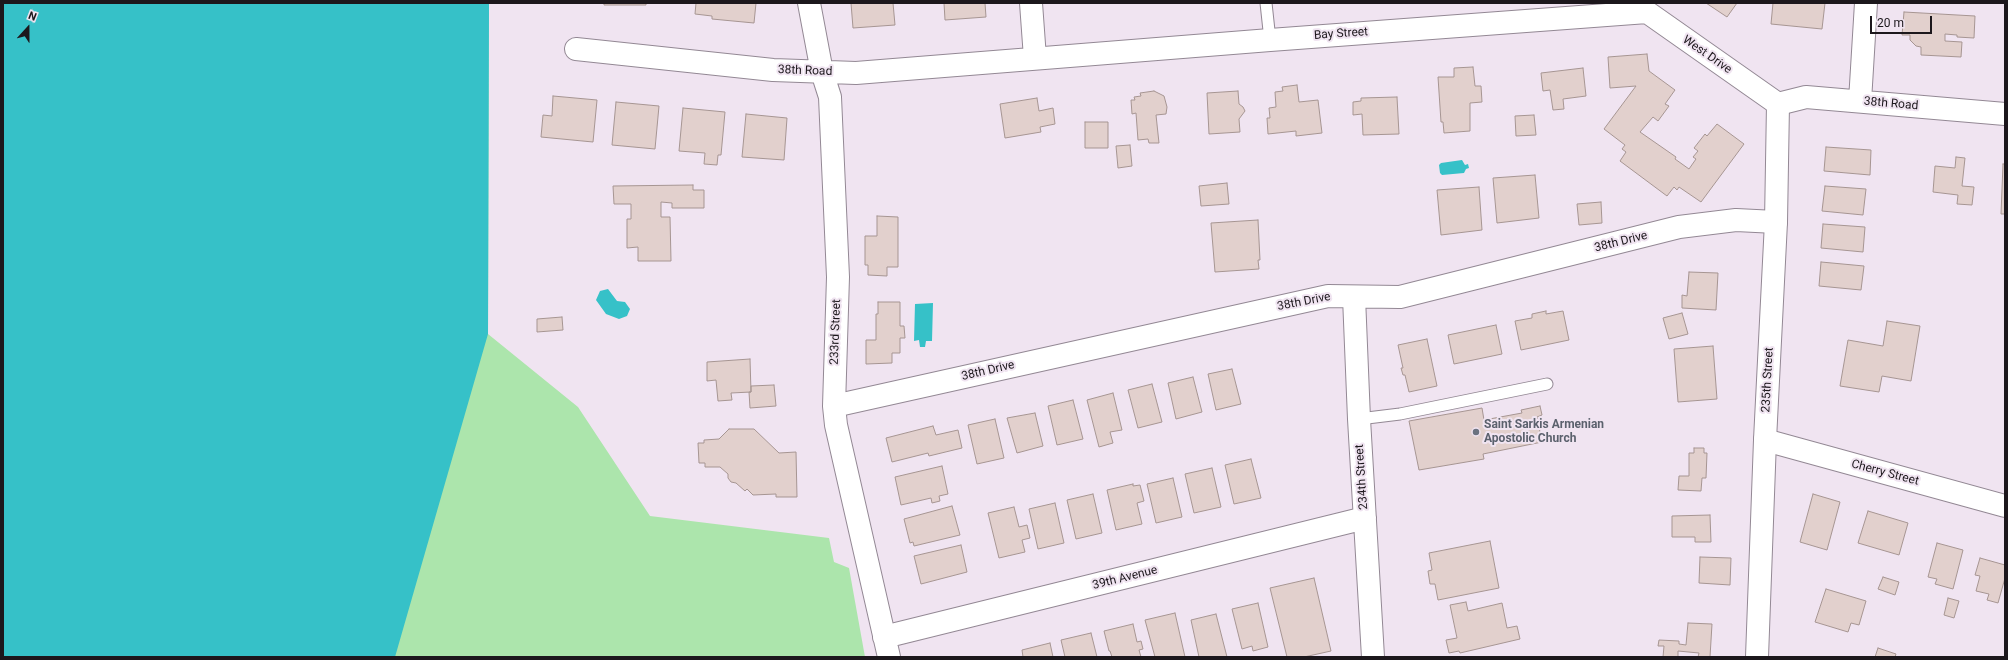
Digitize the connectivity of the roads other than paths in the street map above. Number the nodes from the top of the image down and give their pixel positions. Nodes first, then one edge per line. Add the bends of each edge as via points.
1 (809, 3) edge
2 (1030, 3) edge
3 (1266, 3) edge
4 (1866, 3) edge
5 (1643, 8) edge
6 (1270, 40) junction
7 (576, 49) dead end
8 (1035, 58) junction
9 (822, 72) junction
10 (1860, 101) junction
11 (1778, 104) junction
12 (2005, 114) edge
13 (1776, 222) junction
14 (1354, 297) junction
15 (1546, 384) dead end
16 (834, 406) junction
17 (1359, 419) junction
18 (1765, 440) junction
19 (2005, 506) edge
20 (1365, 518) junction
21 (887, 647) edge
22 (1373, 657) edge
23 (1757, 657) edge

1 - 9 street, 233rd Street
2 - 8 street
3 - 6 lane
4 - 10 street
5 - 6 street, Bay Street
5 - 11 street, West Drive
6 - 8 street, Bay Street
7 - 9 street, 38th Road via 773,70
8 - 9 street, 38th Road via 856,73
9 - 16 street, 233rd Street via 830,97 838,277
10 - 11 street, 38th Road via 1806,97
10 - 12 street, 38th Road
11 - 13 street, 235th Street
13 - 14 street, 38th Drive via 1736,220 1679,227 1400,297
13 - 18 street, 235th Street
14 - 16 street, 38th Drive via 1328,296
14 - 17 street, 234th Street
15 - 17 lane
16 - 21 street, 233rd Street via 837,434
17 - 20 street, 234th Street
18 - 19 street, Cherry Street
18 - 23 street, 235th Street
20 - 21 street, 39th Avenue
20 - 22 street, 234th Street

